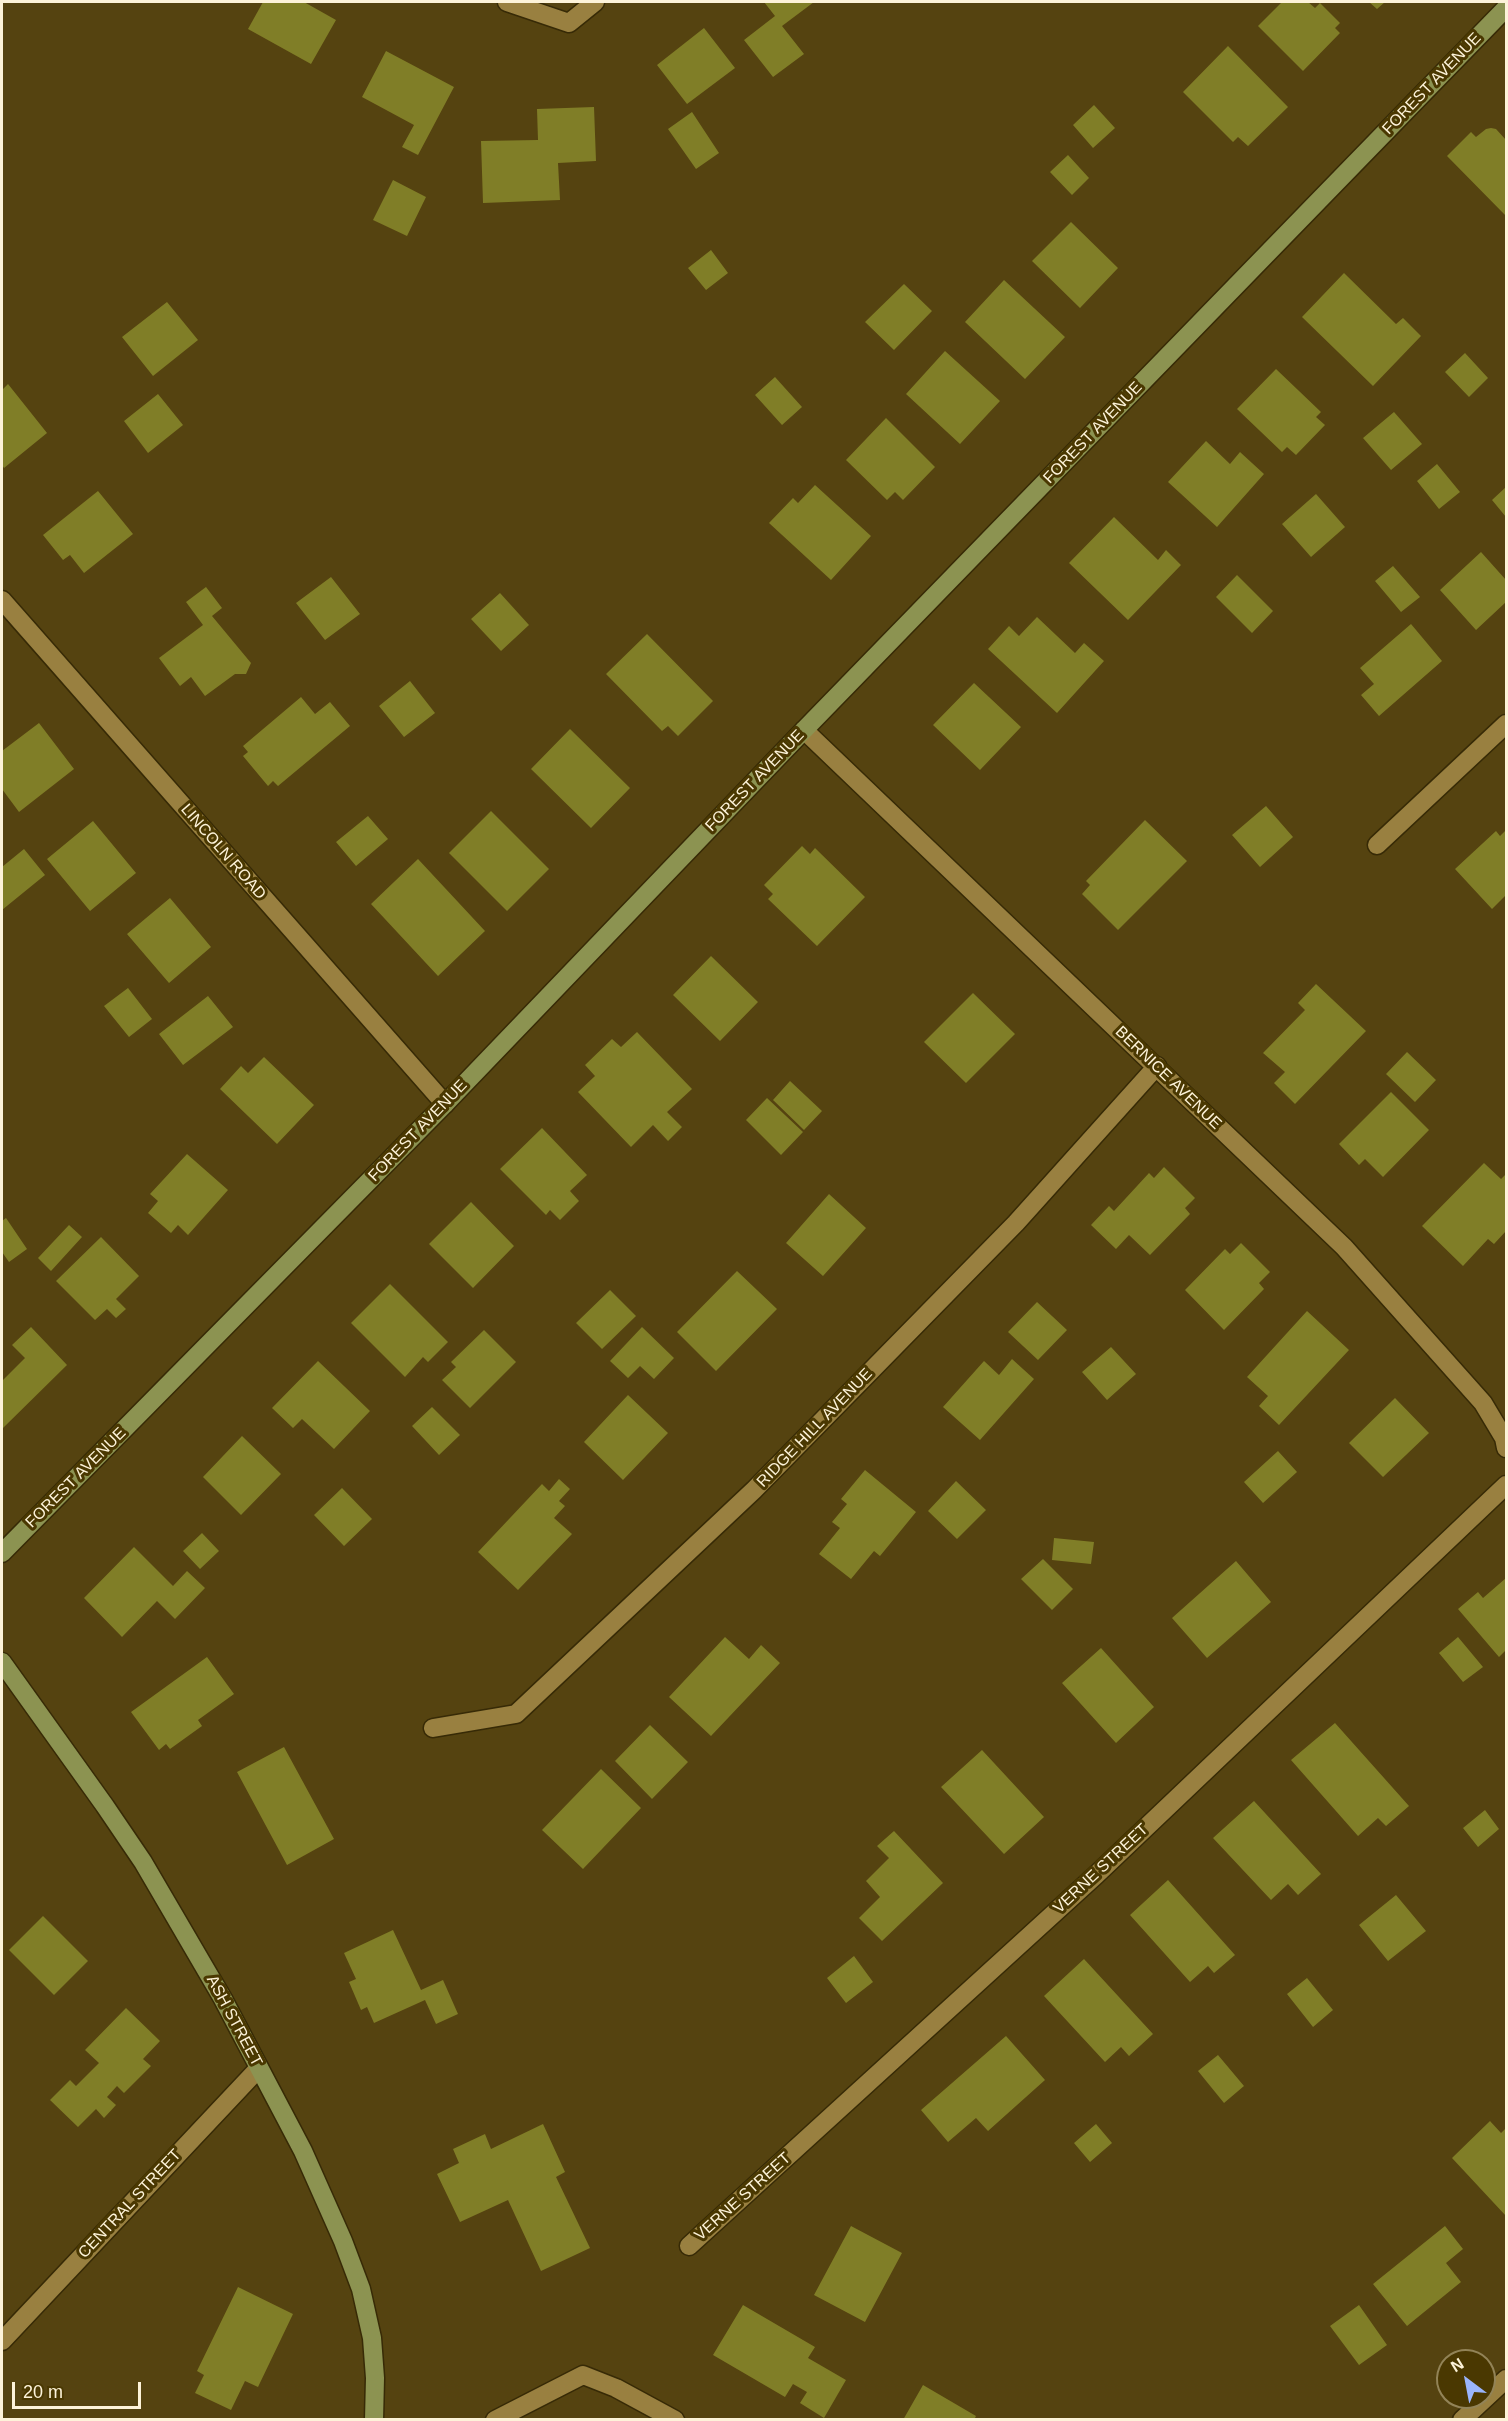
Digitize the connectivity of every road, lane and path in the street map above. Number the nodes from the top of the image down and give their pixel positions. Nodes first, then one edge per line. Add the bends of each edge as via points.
1 (507, 2) edge
2 (595, 2) edge
3 (1506, 8) edge
4 (2, 600) edge
5 (1506, 724) edge
6 (804, 730) junction
7 (1377, 845) dead end
8 (1157, 1066) junction
9 (445, 1104) junction
10 (1506, 1448) edge
11 (1506, 1485) edge
12 (2, 1554) edge
13 (2, 1662) edge
14 (434, 1728) dead end
15 (259, 2068) junction
16 (689, 2246) dead end
17 (2, 2341) edge
18 (1506, 2379) edge
19 (374, 2419) edge
20 (382, 2420) edge
21 (495, 2420) edge
22 (675, 2420) edge
23 (1462, 2420) edge

1 - 2 street via 568,23
3 - 6 street, FOREST AVENUE
4 - 9 street, LINCOLN ROAD
5 - 7 street
6 - 8 street, BERNICE AVENUE
6 - 9 street, FOREST AVENUE
8 - 10 street, BERNICE AVENUE via 1344,1247 1483,1403
8 - 14 street, RIDGE HILL AVENUE via 1016,1223 754,1490 516,1714
9 - 12 street, FOREST AVENUE
11 - 16 street, VERNE STREET via 1096,1875
13 - 15 street, ASH STREET via 143,1862
15 - 17 street, CENTRAL STREET
15 - 19 street, ASH STREET via 303,2151 361,2289 372,2338
18 - 23 street
19 - 20 street
21 - 22 street via 583,2375

